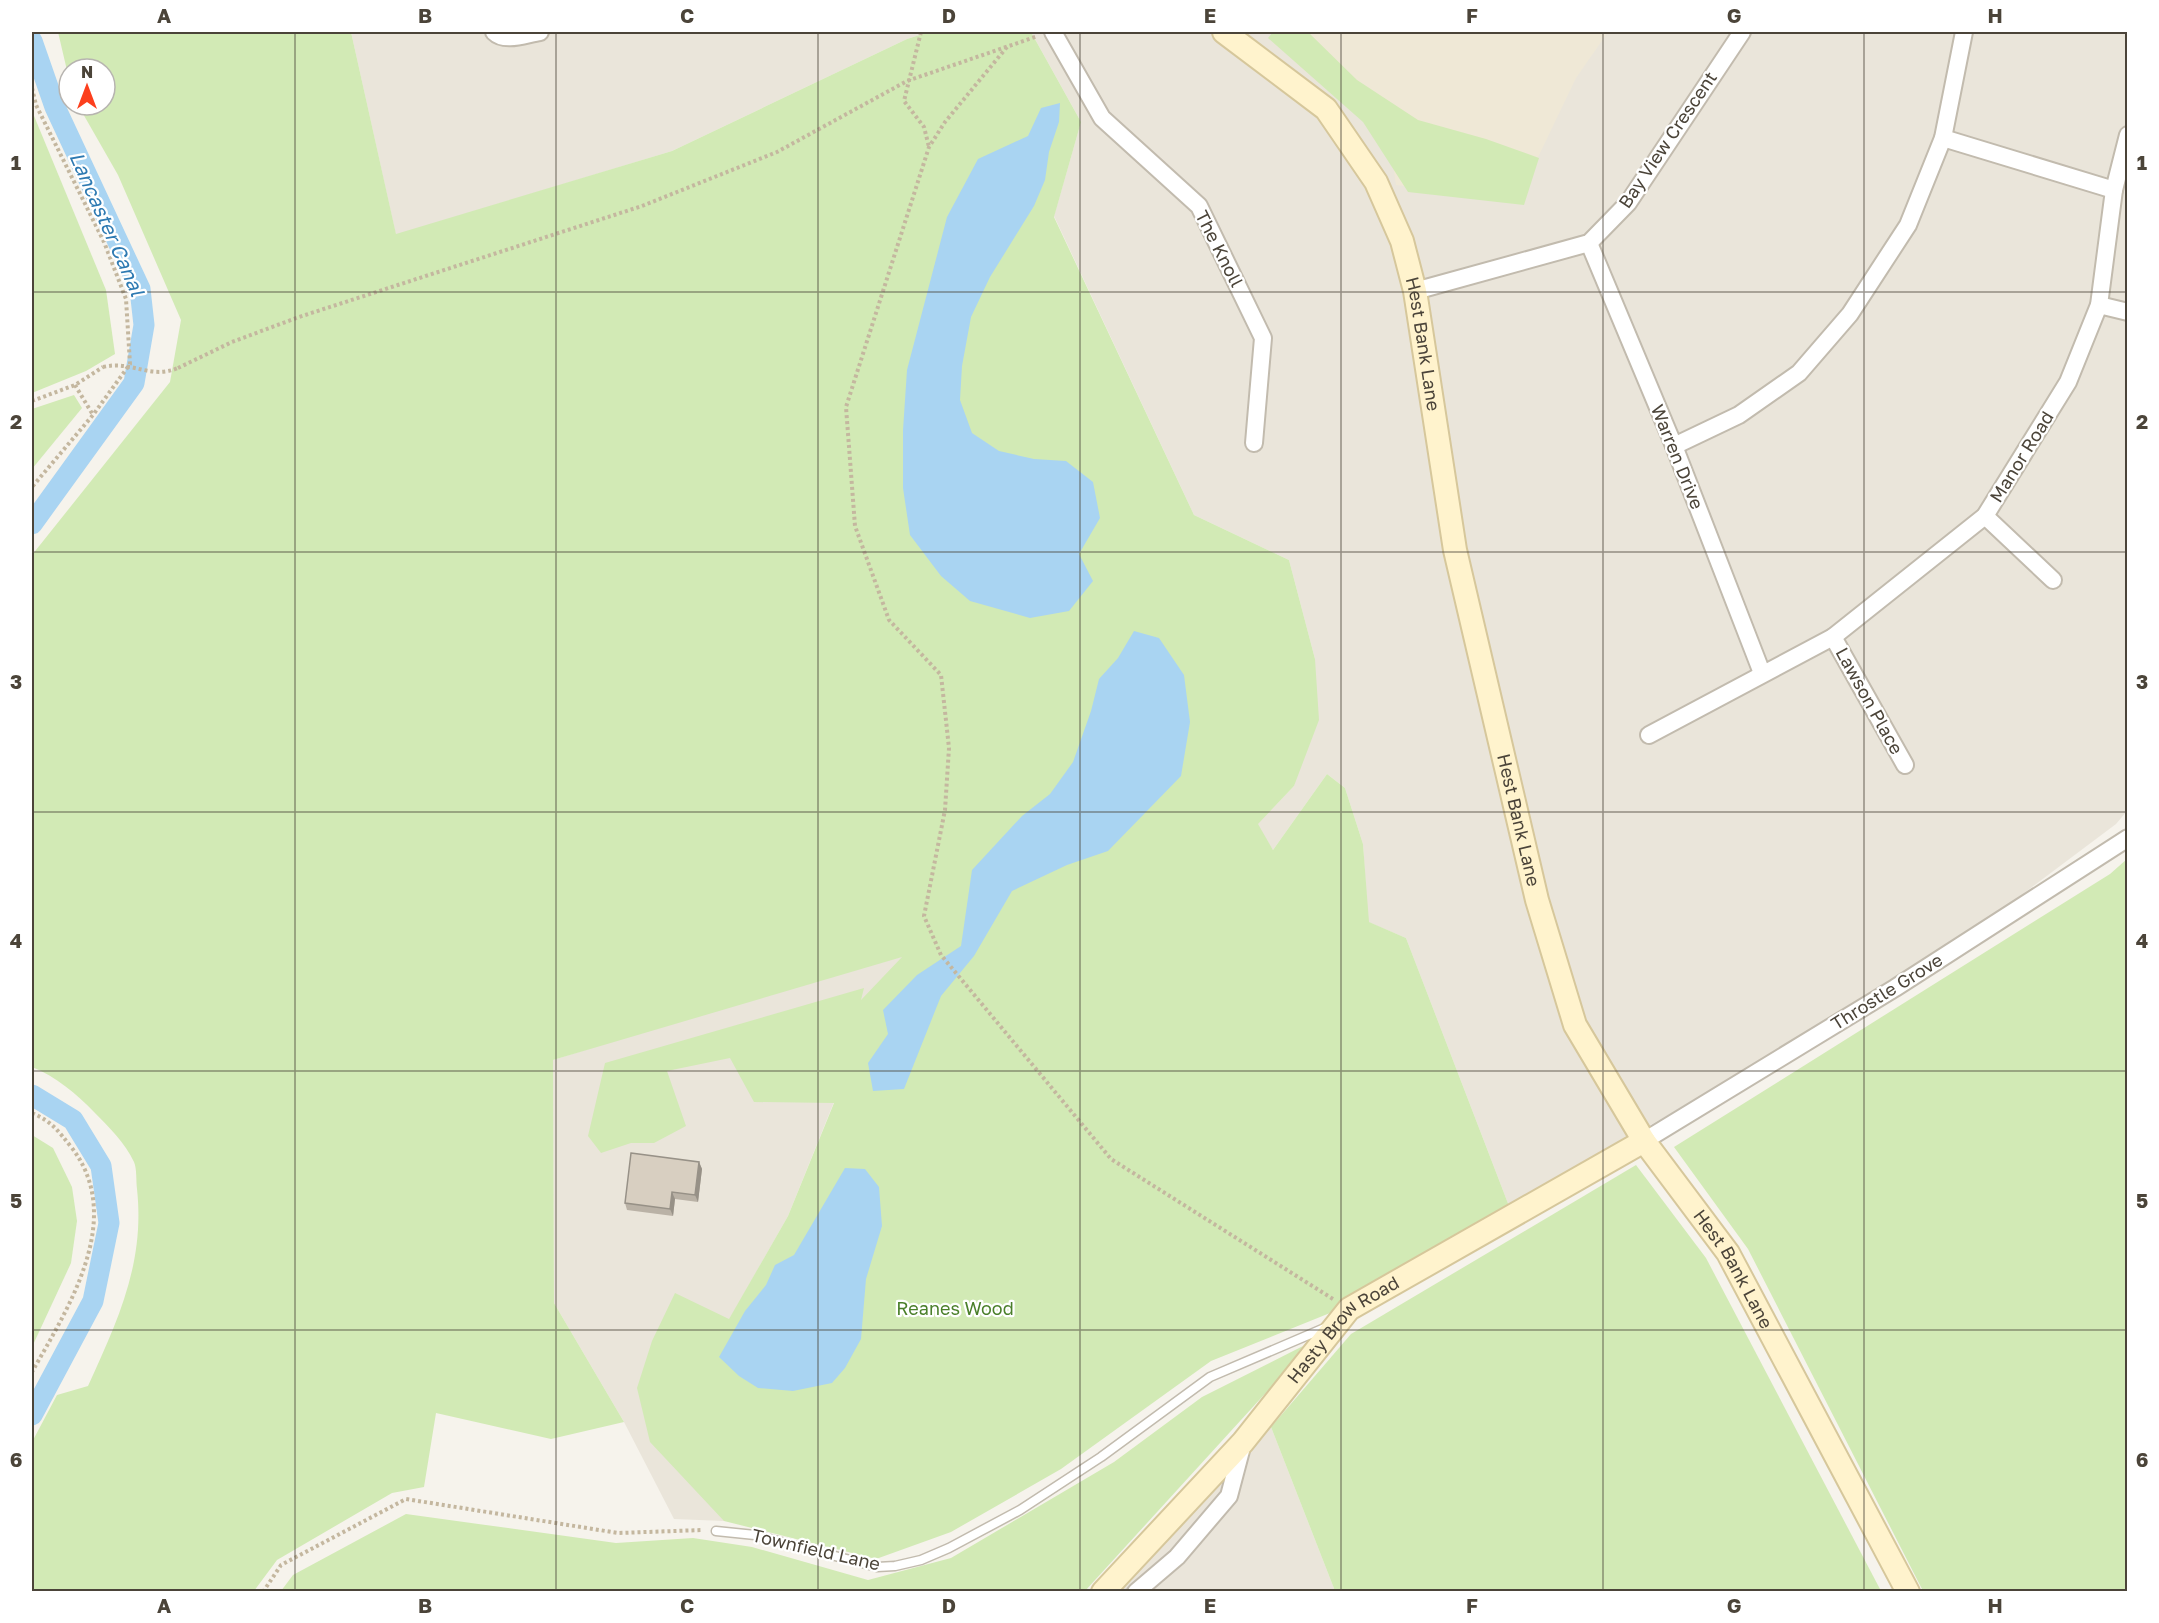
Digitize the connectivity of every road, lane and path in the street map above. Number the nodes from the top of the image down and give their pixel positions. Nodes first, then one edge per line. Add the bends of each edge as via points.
1 (494, 32) edge
2 (540, 32) edge
3 (921, 32) edge
4 (1742, 32) edge
5 (1964, 32) edge
6 (1046, 33) edge
7 (1231, 34) edge
8 (1007, 47) junction
9 (907, 81) junction
10 (32, 88) edge
11 (2127, 135) edge
12 (1943, 138) junction
13 (929, 147) junction
14 (2114, 190) junction
15 (1589, 243) junction
16 (1415, 291) junction
17 (2099, 305) junction
18 (2127, 312) edge
19 (75, 385) junction
20 (32, 401) edge
21 (93, 415) junction
22 (1254, 443) dead end
23 (1674, 446) junction
24 (32, 487) edge
25 (1985, 516) junction
26 (2054, 580) dead end
27 (1833, 637) junction
28 (1762, 673) junction
29 (1649, 735) dead end
30 (1905, 765) dead end
31 (2127, 838) edge
32 (32, 1113) edge
33 (1644, 1141) junction
34 (1343, 1316) junction
35 (32, 1372) edge
36 (1243, 1442) junction
37 (716, 1531) joint
38 (263, 1592) edge
39 (1103, 1592) edge
40 (1136, 1592) edge
41 (1908, 1592) edge

1 - 2 street via 510,38
3 - 9 path
4 - 15 street, Bay View Crescent via 1628,203
5 - 12 street
6 - 8 path
6 - 22 street, The Knoll via 1101,118 1199,206 1263,338
7 - 16 street, Hest Bank Lane via 1326,109 1376,182 1402,241
8 - 9 path
8 - 13 path
9 - 13 path via 904,101 924,127
9 - 19 path, bridge via 777,152 652,202 298,317 178,368 158,374 120,363 103,367
10 - 21 path via 36,105 104,242 126,299 130,364
11 - 14 street, Manor Road
12 - 14 street
12 - 23 street via 1908,225 1850,314 1799,374 1739,415
13 - 34 path via 846,407 855,525 866,557 889,621 941,675 949,748 945,810 924,916 941,955 1111,1159
14 - 17 street, Manor Road
15 - 16 street
15 - 23 street, Warren Drive
16 - 33 street, Hest Bank Lane via 1455,550 1537,900 1575,1025
17 - 18 street
17 - 25 street, Manor Road via 2068,382
19 - 20 path
19 - 21 path
21 - 24 path
23 - 28 street, Warren Drive
25 - 26 street
25 - 27 street, Manor Road
27 - 28 street, Manor Road
27 - 30 street, Lawson Place
28 - 29 street, Manor Road
31 - 33 street, Throstle Grove via 1895,988
32 - 35 path via 51,1121 83,1163 94,1199 89,1251 74,1295
33 - 34 street, Hasty Brow Road
33 - 41 street, Hest Bank Lane via 1728,1254
34 - 36 street, Hasty Brow Road
34 - 37 lane, Townfield Lane via 1210,1377 1101,1457 1020,1510 921,1560 877,1567 755,1535
36 - 39 street, Hasty Brow Road
36 - 40 street via 1229,1496 1177,1557
37 - 38 path via 618,1533 406,1500 281,1565

